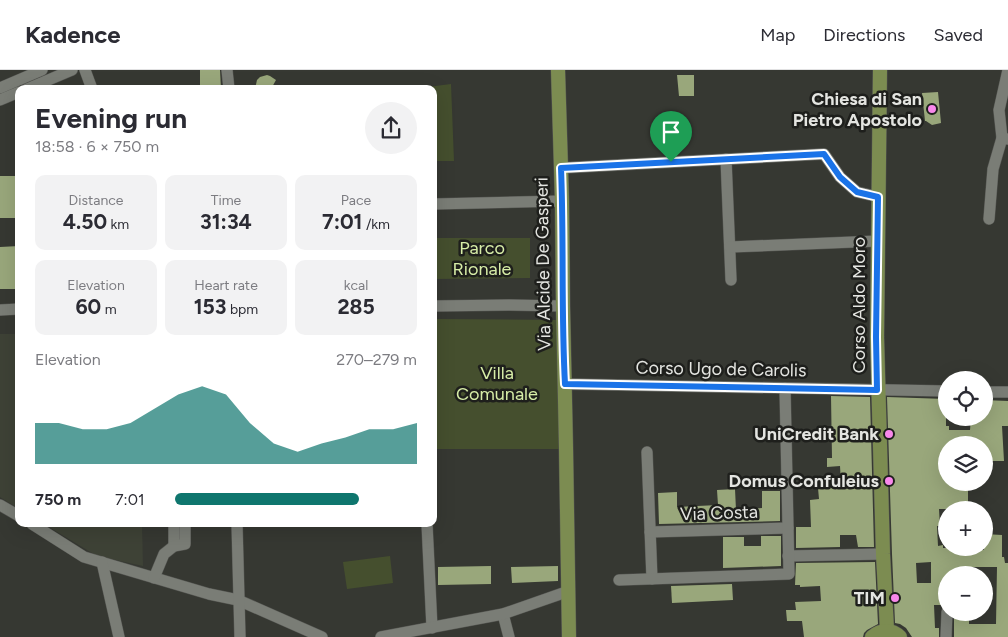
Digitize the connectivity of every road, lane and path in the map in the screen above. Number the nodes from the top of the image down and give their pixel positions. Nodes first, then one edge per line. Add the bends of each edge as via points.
1 (42, 70) edge
2 (72, 70) edge
3 (85, 70) edge
4 (228, 70) edge
5 (234, 70) edge
6 (558, 70) edge
7 (880, 70) edge
8 (1008, 70) edge
9 (36, 85) edge
10 (91, 85) edge
11 (230, 85) edge
12 (231, 85) edge
13 (0, 88) edge
14 (15, 94) edge
15 (0, 100) edge
16 (1005, 138) edge
17 (726, 159) junction
18 (561, 168) junction
19 (878, 197) junction
20 (562, 201) junction
21 (437, 204) edge
22 (989, 219) dead end
23 (878, 241) junction
24 (730, 247) junction
25 (731, 280) dead end
26 (437, 306) edge
27 (563, 306) junction
28 (15, 309) edge
29 (0, 310) edge
30 (565, 384) junction
31 (784, 388) junction
32 (877, 390) junction
33 (938, 391) edge
34 (993, 392) edge
35 (1008, 392) edge
36 (647, 452) dead end
37 (0, 506) edge
38 (15, 514) edge
39 (37, 527) edge
40 (175, 527) edge
41 (184, 527) edge
42 (237, 527) edge
43 (427, 527) edge
44 (788, 528) junction
45 (650, 532) junction
46 (180, 545) junction
47 (882, 554) junction
48 (788, 556) junction
49 (102, 562) junction
50 (154, 578) junction
51 (652, 578) junction
52 (619, 580) dead end
53 (569, 591) junction
54 (238, 600) junction
55 (503, 614) junction
56 (947, 621) edge
57 (432, 628) junction
58 (887, 630) junction
59 (118, 637) edge
60 (240, 637) edge
61 (322, 637) edge
62 (381, 637) edge
63 (509, 637) edge
64 (569, 637) edge
65 (872, 637) edge
66 (900, 637) edge
67 (946, 637) edge

1 - 13 street
2 - 9 street
3 - 10 street
4 - 11 street
5 - 12 street
6 - 18 main road, Via Alcide De Gasperi
7 - 19 main road, Corso Aldo Moro
8 - 16 street via 999,110
14 - 15 street
16 - 22 street via 993,169
17 - 18 street
17 - 19 street via 824,154 840,177 857,192
17 - 24 street
18 - 20 main road, Via Alcide De Gasperi
19 - 23 main road, Corso Aldo Moro
20 - 21 street
20 - 27 main road, Via Alcide De Gasperi
23 - 24 street
23 - 32 main road, Corso Aldo Moro
24 - 25 street
26 - 27 street
27 - 30 main road, Via Alcide De Gasperi
28 - 29 street
30 - 31 street, Corso Ugo de Carolis
30 - 53 main road, Via Alcide De Gasperi
31 - 32 street, Corso Ugo de Carolis
31 - 44 street
32 - 33 street, Corso Ugo de Carolis
32 - 47 main road, Corso Aldo Moro
34 - 35 street
36 - 45 street
37 - 38 street
39 - 49 street via 84,557
40 - 46 street
41 - 46 street
42 - 54 street
43 - 57 street
44 - 45 street, Via Costa
44 - 48 street
45 - 51 street
46 - 50 street via 164,554
47 - 48 street
47 - 58 main road, Corso Aldo Moro
48 - 51 street via 789,574
49 - 50 street
49 - 59 street
50 - 54 street
51 - 52 street
53 - 55 street
53 - 64 main road, Via Alcide De Gasperi
54 - 60 street
54 - 61 street
55 - 57 street
55 - 63 street
56 - 67 street
57 - 62 street
58 - 65 main road
58 - 66 main road

